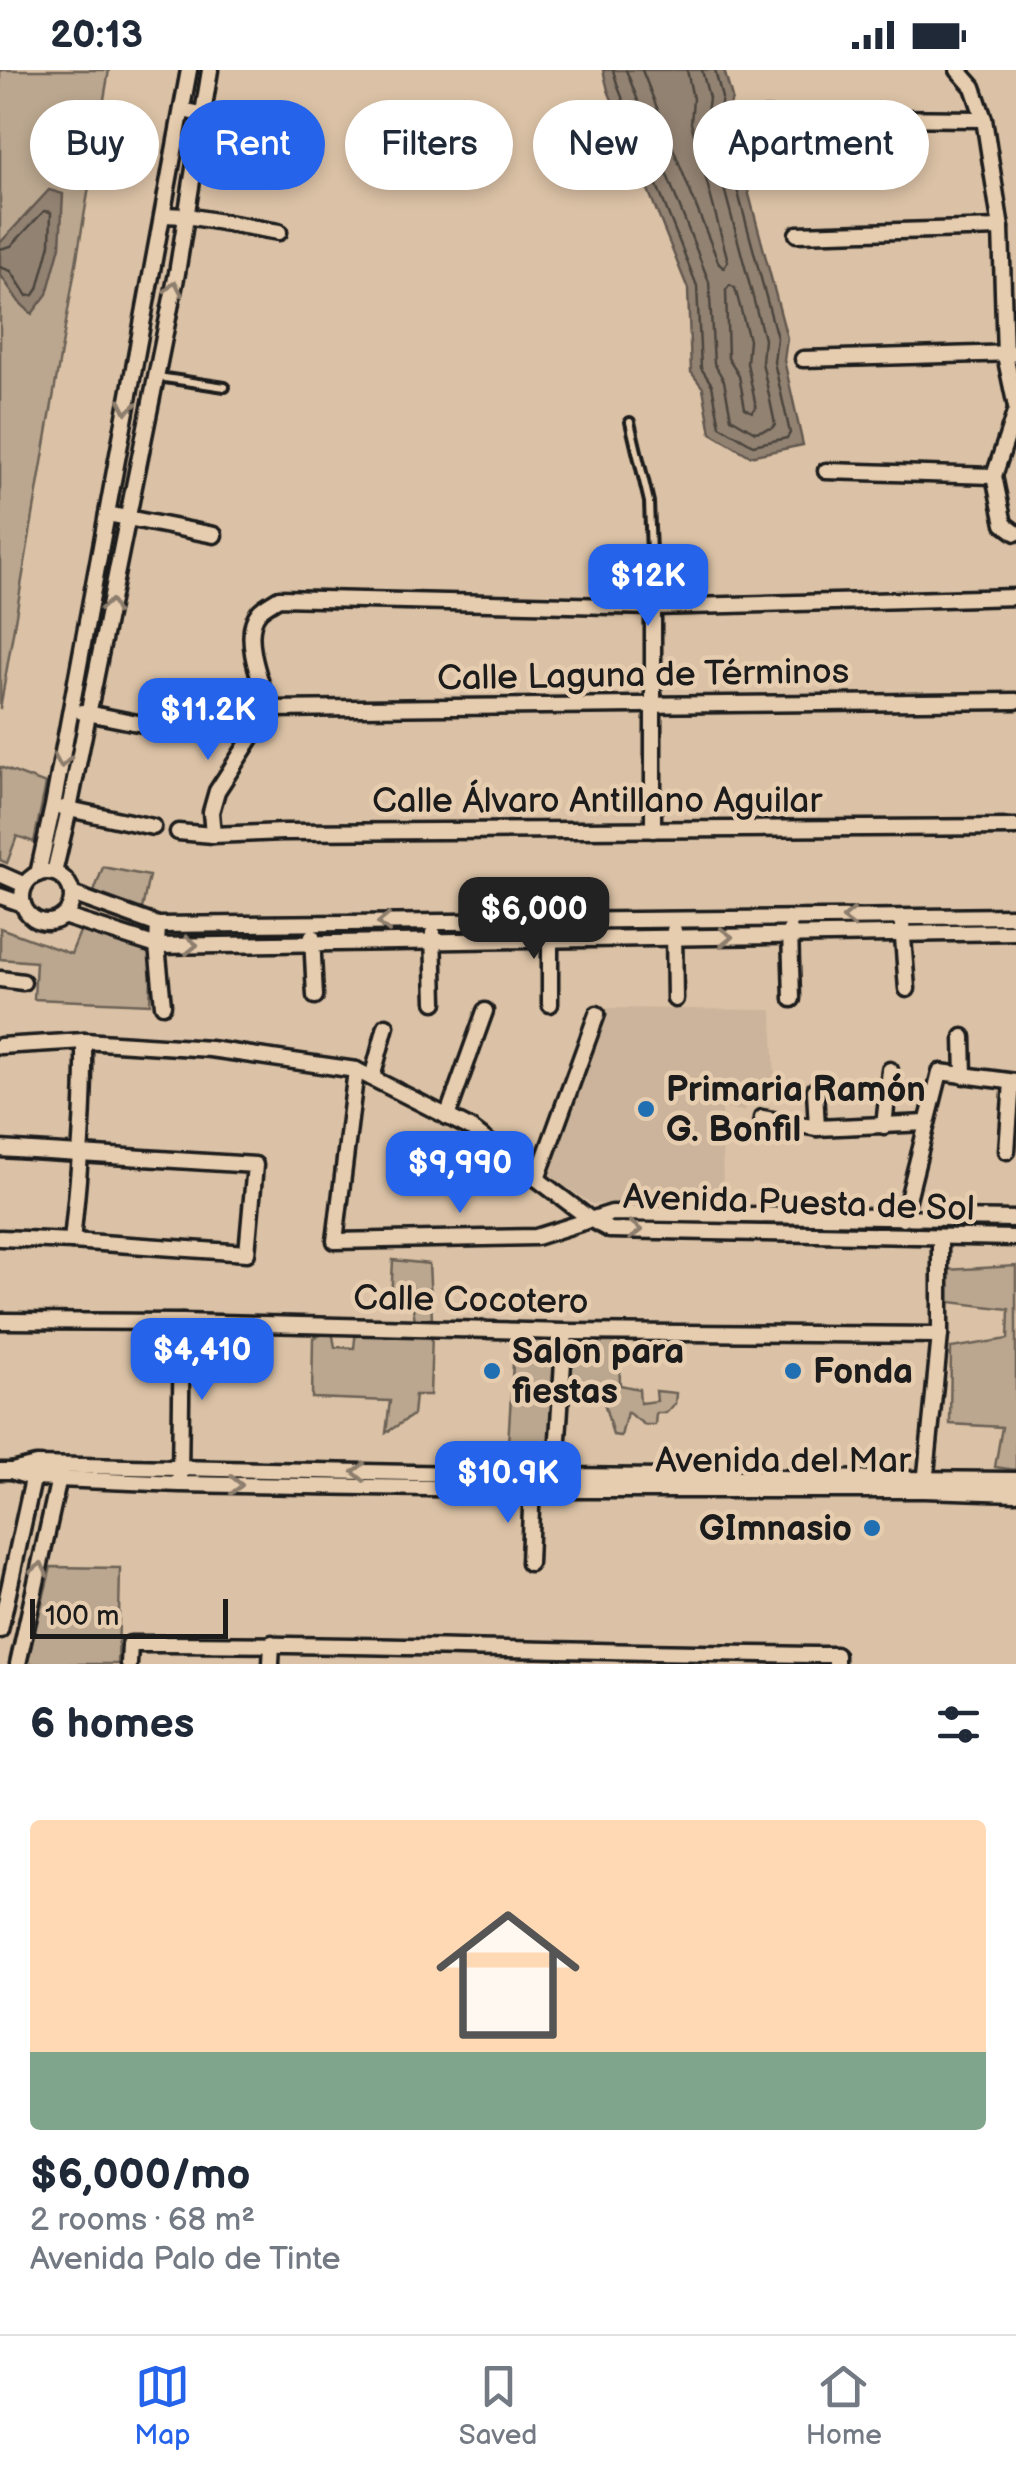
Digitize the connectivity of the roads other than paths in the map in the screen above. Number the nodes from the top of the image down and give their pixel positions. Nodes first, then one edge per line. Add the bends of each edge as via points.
1 (189, 70) edge
2 (210, 70) edge
3 (958, 70) edge
4 (184, 100) edge
5 (205, 100) edge
6 (929, 118) edge
7 (984, 119) junction
8 (179, 126) edge
9 (191, 190) edge
10 (162, 215) junction
11 (187, 216) junction
12 (1001, 228) junction
13 (279, 232) dead end
14 (797, 234) dead end
15 (1011, 354) edge
16 (803, 359) dead end
17 (156, 376) junction
18 (226, 387) dead end
19 (1016, 408) edge
20 (630, 422) dead end
21 (826, 472) dead end
22 (994, 476) junction
23 (107, 514) junction
24 (128, 518) junction
25 (1016, 534) edge
26 (214, 535) dead end
27 (1016, 597) edge
28 (653, 607) junction
29 (1016, 700) edge
30 (652, 704) junction
31 (71, 710) junction
32 (270, 710) junction
33 (88, 713) junction
34 (173, 730) dead end
35 (61, 807) junction
36 (1016, 827) edge
37 (152, 828) dead end
38 (653, 830) junction
39 (178, 832) dead end
40 (213, 836) junction
41 (46, 873) junction
42 (0, 874) edge
43 (25, 885) junction
44 (72, 894) junction
45 (0, 896) edge
46 (23, 904) junction
47 (63, 916) junction
48 (1016, 916) edge
49 (902, 917) junction
50 (789, 919) junction
51 (673, 920) junction
52 (550, 921) junction
53 (433, 923) junction
54 (312, 924) junction
55 (158, 925) junction
56 (1016, 932) edge
57 (903, 934) junction
58 (791, 936) junction
59 (674, 938) junction
60 (550, 940) junction
61 (434, 942) junction
62 (313, 944) junction
63 (158, 946) junction
64 (0, 979) edge
65 (23, 982) dead end
66 (907, 989) dead end
67 (315, 996) dead end
68 (676, 999) dead end
69 (792, 999) dead end
70 (435, 1002) dead end
71 (550, 1004) dead end
72 (163, 1005) dead end
73 (485, 1012) dead end
74 (597, 1014) dead end
75 (386, 1026) dead end
76 (964, 1036) dead end
77 (84, 1041) junction
78 (0, 1046) edge
79 (356, 1070) junction
80 (890, 1070) dead end
81 (964, 1076) junction
82 (372, 1078) junction
83 (1014, 1082) edge
84 (816, 1090) dead end
85 (448, 1117) junction
86 (762, 1118) dead end
87 (926, 1123) junction
88 (884, 1126) junction
89 (817, 1128) junction
90 (0, 1150) edge
91 (1007, 1151) dead end
92 (81, 1154) junction
93 (537, 1179) junction
94 (683, 1214) junction
95 (785, 1215) junction
96 (874, 1217) junction
97 (590, 1219) junction
98 (903, 1219) junction
99 (1016, 1219) edge
100 (683, 1231) junction
101 (786, 1233) junction
102 (873, 1235) junction
103 (0, 1238) edge
104 (940, 1238) junction
105 (1016, 1238) edge
106 (72, 1241) junction
107 (0, 1321) edge
108 (182, 1322) junction
109 (565, 1332) junction
110 (940, 1335) junction
111 (6, 1471) edge
112 (35, 1471) junction
113 (61, 1472) junction
114 (180, 1476) junction
115 (1016, 1480) edge
116 (532, 1482) junction
117 (556, 1483) junction
118 (925, 1484) junction
119 (650, 1490) junction
120 (1016, 1492) edge
121 (648, 1510) dead end
122 (529, 1563) dead end
123 (0, 1630) edge
124 (272, 1644) junction
125 (414, 1656) edge
126 (547, 1658) edge
127 (688, 1659) edge
128 (836, 1660) edge
129 (18, 1664) edge
130 (129, 1664) edge
131 (272, 1664) edge

1 - 4 street
2 - 5 street
3 - 7 street via 973,87
6 - 7 street
7 - 12 street
8 - 10 street
9 - 11 street
10 - 11 street
10 -> 23 street
11 - 13 street
17 -> 11 street
12 - 14 street
12 - 15 street
15 - 16 street
15 - 19 street
17 - 18 lane
17 - 24 street
19 - 22 street
20 - 28 lane via 649,502
21 - 22 street
22 - 25 street via 1004,524
23 - 24 street
23 - 31 street
24 - 26 street
33 -> 24 street
27 - 28 street
28 - 30 street
28 - 32 street via 280,598 260,610 251,639
29 - 30 street, Calle Laguna de Términos
30 - 32 street, Calle Laguna de Términos
30 - 38 street
31 - 33 street
31 -> 35 street
32 - 40 street via 217,791 210,812
33 - 34 street
33 - 35 street
35 - 37 street
35 - 41 street
36 - 38 street, Calle Álvaro Antillano Aguilar
38 - 40 street, Calle Álvaro Antillano Aguilar
39 - 40 street, Calle Álvaro Antillano Aguilar
41 - 43 street
41 - 44 street via 62,877
42 - 43 street
43 - 46 street
44 - 47 street
44 - 55 street
45 - 46 street
46 - 47 street via 40,921
47 - 63 street
48 - 49 street
49 -> 50 street
49 - 57 street
50 - 51 street
50 - 58 street
51 - 52 street
51 - 59 street
52 - 53 street
52 - 60 street
53 -> 54 street
53 - 61 street
54 - 55 street
54 - 62 street
55 - 63 street
56 - 57 street
57 - 58 street
57 - 66 street
59 -> 58 street
58 - 69 street
59 - 60 street
59 - 68 street
60 - 61 street
60 - 71 street
61 - 62 street
61 - 70 street
63 -> 62 street
62 - 67 street
63 - 72 street
64 - 65 street
73 - 85 street
74 - 93 street
75 - 82 street
76 - 81 street
77 - 78 street
77 - 79 street via 210,1049
77 - 92 street
79 - 82 street
79 - 97 street via 335,1241 536,1237
80 - 88 street
81 - 83 street
81 - 87 street via 940,1072
82 - 85 street
83 - 91 street
84 - 89 street
85 - 93 street
86 - 89 street
87 - 88 street
87 - 98 street
88 - 89 street
90 - 92 street
92 - 106 street
92 - 106 street via 254,1165 247,1252
93 - 97 street
94 - 95 street, Avenida Puesta de Sol
94 - 97 street, Avenida Puesta de Sol
94 - 100 street
95 - 96 street, Avenida Puesta de Sol
95 - 101 street
96 - 98 street, Avenida Puesta de Sol
96 - 102 street
97 -> 100 street, Avenida Puesta de Sol via 610,1230
98 - 99 street, Avenida Puesta de Sol
100 - 101 street, Avenida Puesta de Sol
101 - 102 street, Avenida Puesta de Sol
102 - 104 street, Avenida Puesta de Sol
103 - 106 street
104 - 105 street, Avenida Puesta de Sol
104 - 110 street
107 - 108 street, Calle Cocotero
108 - 109 street, Calle Cocotero
108 - 114 street
109 - 110 street, Calle Cocotero
109 - 117 street
110 - 118 street
111 - 112 street, Avenida del Mar
112 - 113 street, Avenida del Mar
112 - 123 street
113 - 114 street, Avenida del Mar
129 -> 113 street
114 - 116 street, Avenida del Mar
115 - 118 street, Avenida del Mar
116 - 117 street, Avenida del Mar
116 - 122 street
117 - 118 street, Avenida del Mar
117 - 119 street, Avenida del Mar
118 - 119 street, Avenida del Mar
118 - 120 street, Avenida del Mar
119 - 121 street
124 - 125 street
124 - 130 street via 130,1644
124 - 131 street
125 - 126 street
126 - 127 street
127 - 128 street

